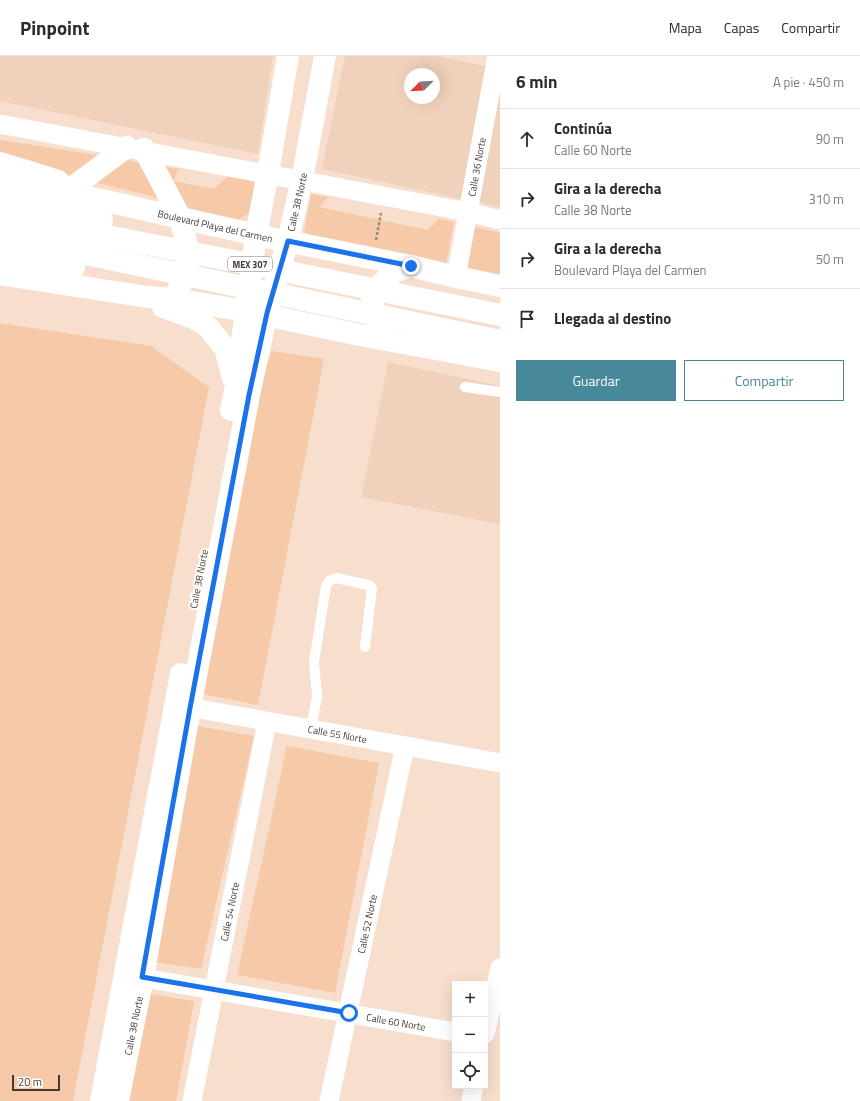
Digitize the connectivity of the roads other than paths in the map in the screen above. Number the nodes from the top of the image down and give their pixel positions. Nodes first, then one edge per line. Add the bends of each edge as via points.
1 (288, 56) edge
2 (325, 56) edge
3 (497, 56) edge
4 (0, 124) edge
5 (135, 148) junction
6 (0, 163) edge
7 (268, 173) junction
8 (0, 180) edge
9 (302, 180) junction
10 (66, 192) junction
11 (0, 198) edge
12 (468, 212) junction
13 (0, 215) edge
14 (180, 217) junction
15 (500, 220) edge
16 (256, 235) junction
17 (0, 236) edge
18 (288, 241) junction
19 (0, 253) edge
20 (234, 261) junction
21 (411, 266) junction
22 (0, 274) edge
23 (456, 277) junction
24 (233, 285) junction
25 (500, 286) edge
26 (147, 297) junction
27 (246, 311) junction
28 (267, 315) junction
29 (500, 315) edge
30 (500, 341) edge
31 (398, 342) junction
32 (500, 361) edge
33 (236, 386) junction
34 (465, 386) dead end
35 (500, 392) edge
36 (365, 647) dead end
37 (183, 707) junction
38 (267, 722) junction
39 (311, 729) junction
40 (405, 746) junction
41 (500, 763) edge
42 (500, 968) edge
43 (134, 976) junction
44 (213, 990) junction
45 (349, 1013) junction
46 (488, 1021) edge
47 (452, 1031) edge
48 (488, 1038) edge
49 (500, 1040) edge
50 (473, 1089) edge
51 (101, 1101) edge
52 (118, 1101) edge
53 (192, 1101) edge
54 (330, 1101) edge
55 (471, 1101) edge

1 - 7 main road, Calle 38 Norte
2 - 9 main road, Calle 38 Norte
3 - 12 street, Calle 36 Norte
4 - 5 street
5 - 7 street
5 - 10 main road
5 - 14 main road
6 - 10 main road via 58,181
7 - 9 street
7 - 16 main road, Calle 38 Norte
8 - 10 main road, Boulevard Playa del Carmen
9 - 12 street
9 - 18 main road, Calle 38 Norte
10 - 14 main road, Boulevard Playa del Carmen
11 - 20 main road via 176,237 213,249
12 - 15 street
12 - 23 street, Calle 36 Norte
13 - 20 main road, MEX 307
14 - 16 main road, Boulevard Playa del Carmen
14 - 26 main road via 186,241 188,271 177,292
16 - 18 main road, Boulevard Playa del Carmen
16 - 27 main road, Calle 38 Norte
17 - 24 main road, MEX 307
18 - 21 main road, Boulevard Playa del Carmen
18 - 28 main road, Calle 38 Norte
19 - 24 main road via 163,284
20 - 29 main road, MEX 307
21 - 23 main road, Boulevard Playa del Carmen
21 - 31 main road via 394,272 380,285 372,301 378,326
22 - 26 main road
23 - 25 main road, Boulevard Playa del Carmen
24 - 30 main road, MEX 307
26 - 27 main road
26 - 33 main road via 164,308 207,326 225,348
27 - 28 main road
27 - 33 main road, Calle 38 Norte
28 - 31 main road
28 - 37 main road, Calle 38 Norte
31 - 32 main road
33 - 37 main road, Calle 38 Norte
34 - 35 lane
36 - 39 lane via 371,586 336,578 329,581 326,586 314,662 317,696
37 - 38 street, Calle 55 Norte
37 - 43 main road, Calle 38 Norte
38 - 39 street, Calle 55 Norte
38 - 44 street, Calle 54 Norte
39 - 40 street, Calle 55 Norte
40 - 41 street, Calle 55 Norte
40 - 45 street, Calle 52 Norte
42 - 46 street
43 - 44 street, Calle 60 Norte
43 - 51 main road, Calle 38 Norte
43 - 52 main road, Calle 38 Norte
44 - 45 street, Calle 60 Norte
44 - 53 street, Calle 54 Norte
45 - 47 street, Calle 60 Norte
45 - 54 street, Calle 52 Norte
48 - 49 street
50 - 55 street

